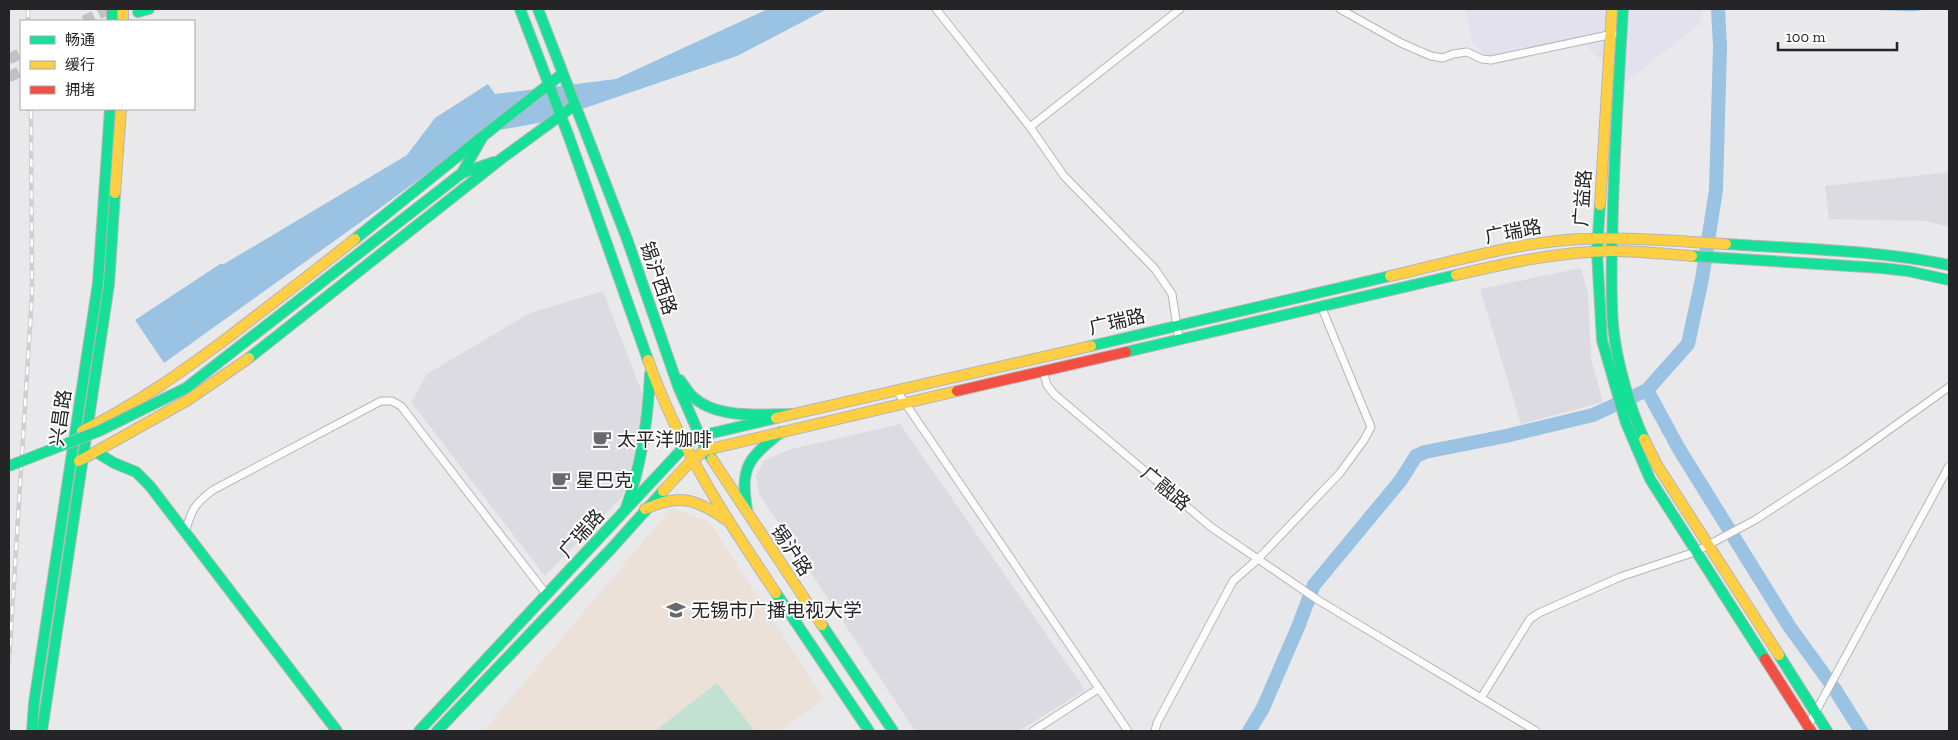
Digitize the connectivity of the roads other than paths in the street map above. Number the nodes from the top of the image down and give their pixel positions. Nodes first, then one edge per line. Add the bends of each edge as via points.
1 (148, 9) edge
2 (520, 9) edge
3 (538, 9) edge
4 (936, 9) edge
5 (1180, 9) edge
6 (1340, 9) edge
7 (1612, 9) edge
8 (1623, 9) edge
9 (141, 10) edge
10 (1623, 28) junction
11 (1612, 35) junction
12 (561, 70) junction
13 (547, 81) junction
14 (575, 105) junction
15 (110, 110) edge
16 (120, 110) edge
17 (561, 115) junction
18 (1030, 127) junction
19 (484, 136) junction
20 (501, 159) junction
21 (462, 173) junction
22 (1613, 237) junction
23 (1597, 238) junction
24 (1612, 251) junction
25 (1597, 252) junction
26 (1949, 265) edge
27 (1949, 280) edge
28 (1321, 306) junction
29 (1177, 326) junction
30 (1179, 339) junction
31 (650, 368) junction
32 (672, 369) junction
33 (1043, 371) junction
34 (1949, 388) edge
35 (897, 391) junction
36 (905, 404) junction
37 (794, 414) junction
38 (1631, 422) junction
39 (87, 429) junction
40 (781, 432) junction
41 (76, 434) junction
42 (700, 436) junction
43 (686, 446) junction
44 (706, 450) junction
45 (96, 452) junction
46 (82, 459) junction
47 (692, 460) junction
48 (72, 464) junction
49 (9, 466) edge
50 (1949, 466) edge
51 (626, 508) junction
52 (645, 509) junction
53 (749, 517) junction
54 (727, 520) junction
55 (185, 533) junction
56 (1708, 546) junction
57 (1695, 552) junction
58 (1258, 559) junction
59 (547, 595) junction
60 (1098, 689) junction
61 (1481, 698) junction
62 (1815, 713) junction
63 (1809, 729) edge
64 (32, 731) edge
65 (42, 731) edge
66 (337, 731) edge
67 (419, 731) edge
68 (437, 731) edge
69 (869, 731) edge
70 (893, 731) edge
71 (1032, 731) edge
72 (1128, 731) edge
73 (1155, 731) edge
74 (1536, 731) edge
75 (1827, 731) edge

1 - 9 main road
2 - 13 main road
3 - 12 main road
4 - 18 street
5 - 18 street
6 - 11 street via 1430,56 1443,58 1467,52 1491,60
7 - 11 main road, 广益路
8 - 10 main road, 广益路
10 - 11 street
10 - 22 main road, 广益路
11 - 23 main road, 广益路
12 - 13 main road
12 - 14 main road, 锡沪西路
13 - 17 main road, 锡沪路
13 - 19 main road
14 - 17 main road
14 - 32 main road, 锡沪西路 via 628,239
15 - 41 main road, 兴昌路 via 98,283
16 - 39 main road, 兴昌路 via 109,284
17 - 20 main road
17 - 31 main road, 锡沪路
18 - 29 street via 1064,176 1155,269 1172,294
19 - 21 main road
19 - 39 main road via 269,306 159,388
20 - 21 main road
20 - 45 main road via 244,362 188,400
21 - 49 main road, bridge via 186,388 65,446
22 - 23 main road, 广瑞路
22 - 24 main road, 广益路
22 - 26 main road, 广瑞路 via 1910,256
23 - 25 main road, 广益路
23 - 29 main road, 广瑞路 via 1525,245
24 - 25 main road, 广瑞路
24 - 27 main road, 广瑞路 via 1908,270
24 - 38 main road, 广益路 via 1613,326
25 - 28 main road, 广瑞路 via 1528,259
25 - 38 main road, 广益路 via 1602,340 1615,387
28 - 30 main road, 广瑞路
28 - 58 street via 1371,427 1340,473
29 - 30 street
29 - 35 main road, 广瑞路
30 - 33 main road, 广瑞路
31 - 43 main road, 锡沪路
31 - 51 main road via 645,438 639,470
32 - 37 main road via 702,404 738,412
32 - 42 main road, 锡沪西路
33 - 36 main road, 广瑞路
33 - 58 street, 广融路 via 1054,394 1211,527
34 - 56 street via 1844,462 1755,520
35 - 36 street
35 - 37 main road, 广瑞路
36 - 40 main road, 广瑞路
36 - 60 street
37 - 42 main road, 广瑞路
38 - 56 main road
38 - 57 main road via 1650,479
39 - 41 main road
39 - 46 main road, 兴昌路
40 - 44 main road, 广瑞路
40 - 53 main road via 748,461 743,484
41 - 48 main road, 兴昌路
42 - 43 main road, 广瑞路
42 - 44 main road, 锡沪路
43 - 47 main road, 锡沪路
43 - 51 main road, 广瑞路
44 - 47 main road, 广瑞路
44 - 53 main road, 锡沪路
45 - 46 main road
45 - 55 main road via 136,472
46 - 48 main road
46 - 65 main road, 兴昌路
47 - 52 main road, 广瑞路
47 - 54 main road, 锡沪路
48 - 64 main road, 兴昌路
50 - 62 street
51 - 59 main road, 广瑞路
52 - 54 main road via 668,500 691,501
52 - 68 main road, 广瑞路
53 - 70 main road, 锡沪路
54 - 69 main road, 锡沪路
55 - 59 street via 190,513 199,500 213,490 381,401 392,401 401,406
55 - 66 main road
56 - 57 street
56 - 62 main road
57 - 61 street via 1620,577 1534,616
57 - 63 main road
58 - 61 street, 广融路 via 1318,600
58 - 73 street via 1233,581
59 - 67 main road, 广瑞路
60 - 71 street
60 - 72 street
61 - 74 street
62 - 63 street
62 - 75 main road

